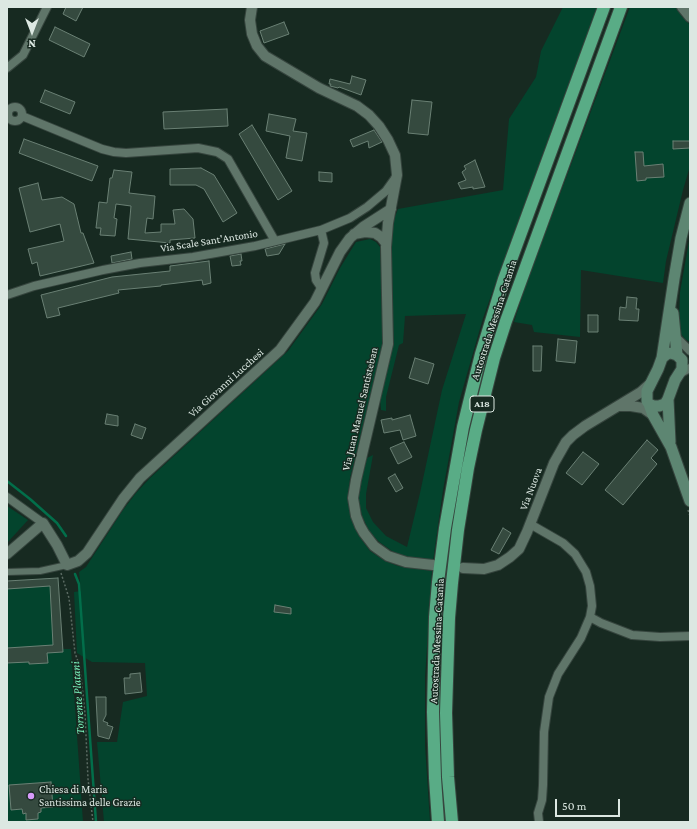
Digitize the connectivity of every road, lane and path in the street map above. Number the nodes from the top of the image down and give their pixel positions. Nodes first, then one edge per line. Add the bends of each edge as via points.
1 (47, 7) edge
2 (252, 7) edge
3 (604, 7) edge
4 (621, 7) edge
5 (7, 68) edge
6 (22, 116) dead end
7 (390, 190) junction
8 (690, 203) edge
9 (390, 209) junction
10 (321, 230) junction
11 (354, 234) junction
12 (275, 241) junction
13 (386, 243) junction
14 (322, 288) junction
15 (673, 292) junction
16 (7, 295) edge
17 (677, 338) junction
18 (690, 351) edge
19 (677, 355) junction
20 (662, 358) junction
21 (690, 368) edge
22 (679, 374) junction
23 (651, 383) junction
24 (668, 399) junction
25 (619, 406) junction
26 (646, 406) junction
27 (671, 447) junction
28 (7, 497) edge
29 (690, 501) edge
30 (43, 522) junction
31 (530, 524) junction
32 (7, 554) edge
33 (433, 565) dead end
34 (63, 566) junction
35 (463, 568) dead end
36 (7, 572) edge
37 (590, 616) junction
38 (690, 636) edge
39 (92, 822) edge
40 (438, 822) edge
41 (452, 822) edge
42 (539, 822) edge

1 - 5 street via 23,55
2 - 7 street, Via Juan Manuel Santisteban via 252,34 265,56 319,88 357,106 380,126 395,155 397,175
3 - 40 highway, Autostrada Messina-Catania / A18 via 502,287 472,385 461,435 444,534 435,617 433,712
4 - 41 highway, Autostrada Messina-Catania / A18 via 506,320 473,445 455,554 449,618 446,713
6 - 12 street via 114,152 198,148 217,152 228,160
7 - 9 street, Via Juan Manuel Santisteban
7 - 10 street, Via Scale Sant'Antonio via 350,218
8 - 15 main road via 681,238
9 - 11 street, Via Giovanni Lucchesi
9 - 13 street, Via Juan Manuel Santisteban
10 - 12 street, Via Scale Sant'Antonio
10 - 14 street via 324,243 315,273 316,280
11 - 13 street via 375,233
11 - 14 street, Via Giovanni Lucchesi via 340,252
12 - 16 street, Via Scale Sant'Antonio via 193,257 103,270
13 - 33 street, Via Juan Manuel Santisteban via 388,344 356,480 354,507 360,526 374,546 388,556 406,562
14 - 34 street, Via Giovanni Lucchesi via 315,302 280,350 140,478 122,499 87,553 78,561
15 - 17 main road
15 - 20 main road
17 - 18 street
17 - 19 main road
18 - 19 street
19 - 20 main road via 671,353
19 - 22 main road via 682,360
20 - 23 main road
21 - 22 street
22 - 24 main road
23 - 25 street, Via Nuova
23 - 26 main road
24 - 26 main road via 665,404 659,406
24 - 27 main road
25 - 26 street
25 - 31 street, Via Nuova via 585,426 566,442 554,463
26 - 27 main road
27 - 29 main road
28 - 30 street
30 - 32 street
30 - 34 street via 57,545
31 - 35 street, Via Nuova via 519,549 498,565 484,569
31 - 37 street via 563,543 575,554 586,572 590,586
34 - 36 street via 40,571
34 - 39 path via 75,653 80,667
37 - 38 street via 632,635
37 - 42 street via 581,638 558,674 549,697 544,732

